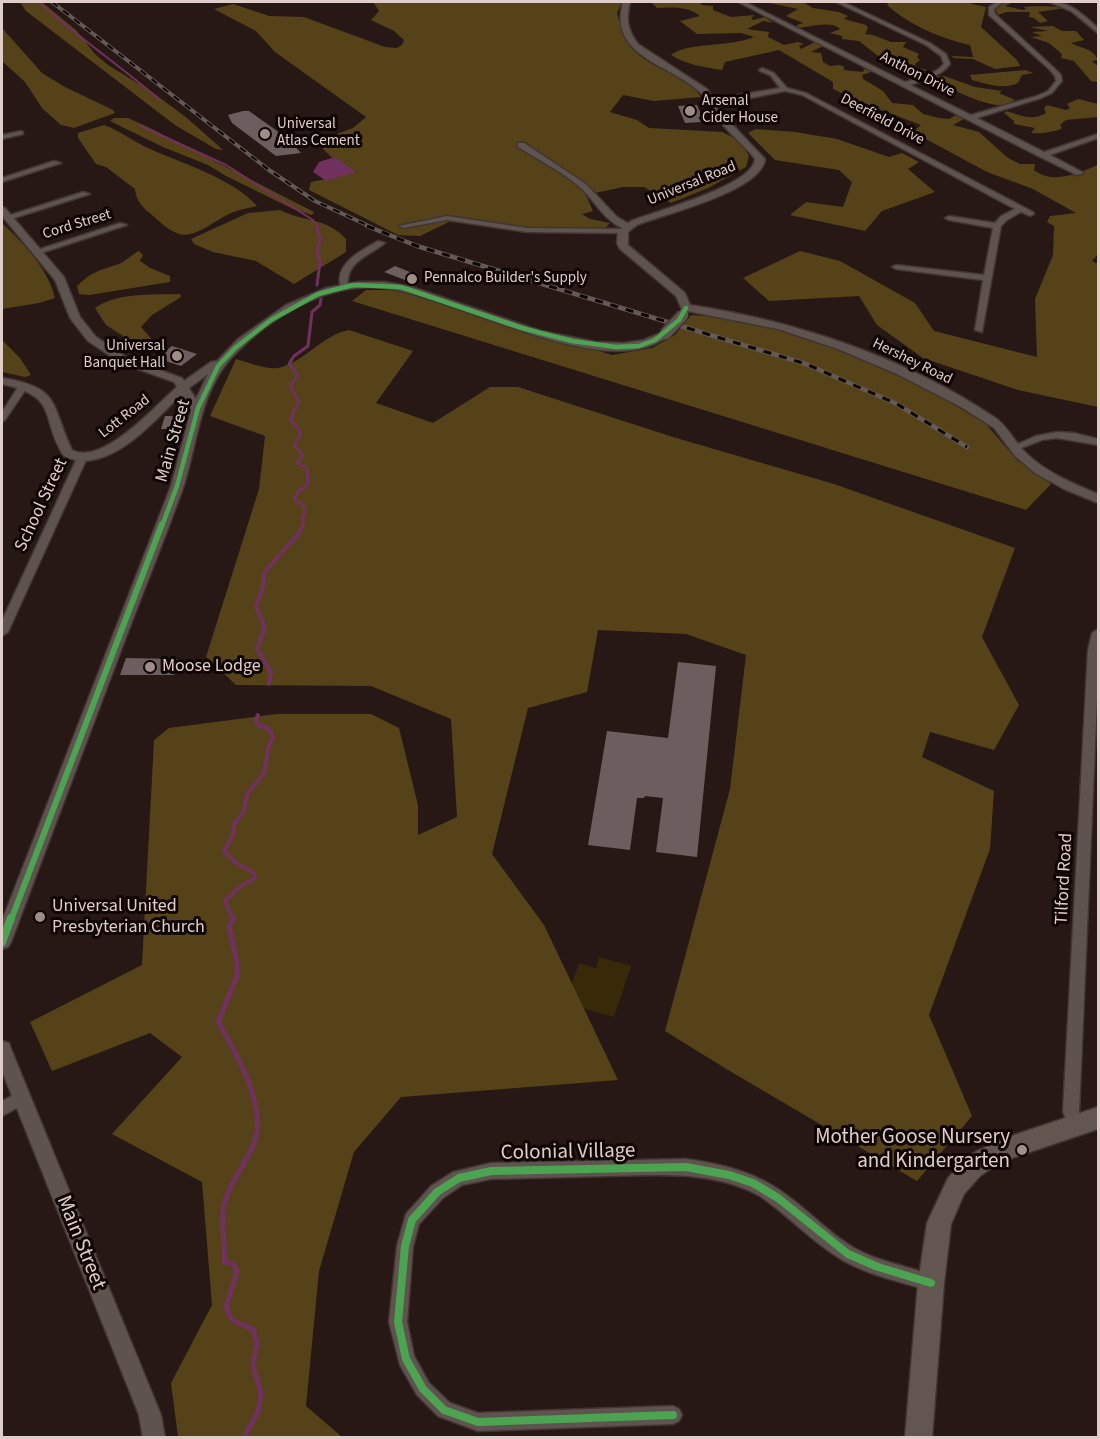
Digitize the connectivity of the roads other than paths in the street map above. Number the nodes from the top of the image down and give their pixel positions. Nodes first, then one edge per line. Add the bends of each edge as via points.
1 (626, 2) edge
2 (741, 2) edge
3 (1000, 2) edge
4 (1053, 2) edge
5 (845, 3) edge
6 (1098, 31) edge
7 (762, 69) dead end
8 (904, 84) junction
9 (785, 89) junction
10 (712, 100) junction
11 (970, 118) junction
12 (21, 133) dead end
13 (1098, 136) edge
14 (2, 137) edge
15 (522, 146) dead end
16 (1043, 154) junction
17 (57, 164) dead end
18 (1080, 173) dead end
19 (2, 180) edge
20 (86, 194) dead end
21 (1020, 210) junction
22 (5, 214) edge
23 (1030, 214) dead end
24 (949, 218) dead end
25 (123, 225) dead end
26 (403, 226) dead end
27 (997, 226) junction
28 (625, 229) junction
29 (381, 243) dead end
30 (38, 251) junction
31 (896, 267) dead end
32 (986, 278) junction
33 (344, 286) junction
34 (685, 311) junction
35 (979, 330) dead end
36 (222, 360) junction
37 (2, 381) edge
38 (23, 386) junction
39 (184, 387) junction
40 (197, 411) junction
41 (2, 418) edge
42 (1098, 442) edge
43 (1016, 447) junction
44 (82, 458) junction
45 (1098, 499) edge
46 (2, 632) edge
47 (1098, 633) edge
48 (2, 942) edge
49 (2, 1049) edge
50 (21, 1098) junction
51 (2, 1109) edge
52 (1087, 1122) edge
53 (931, 1283) junction
54 (673, 1415) dead end
55 (154, 1437) edge
56 (918, 1437) edge

1 - 10 street, Universal Road via 622,19 636,45
2 - 8 street, Anthon Drive
3 - 11 street via 991,8 992,15 1051,68 1059,81 1039,97
4 - 6 street via 1073,10
5 - 8 street via 945,55 947,63 941,71
7 - 9 street
8 - 11 street, Anthon Drive
9 - 10 street, Deerfield Drive
9 - 21 street, Deerfield Drive via 823,103
10 - 28 street, Universal Road via 723,120 760,159 757,171 719,192
11 - 16 street, Anthon Drive
12 - 14 street
13 - 16 street
15 - 28 street via 583,186
16 - 18 street, Anthon Drive
17 - 19 street
20 - 22 street
21 - 23 street, Deerfield Drive
21 - 27 street
22 - 30 street
24 - 27 street
25 - 30 street, Cord Street
26 - 28 street via 447,218 527,230
27 - 32 street
28 - 34 street via 624,247 681,295
29 - 33 street via 349,264
30 - 39 street via 60,279 75,318 92,339 125,361 178,380
31 - 32 street
32 - 35 street
33 - 34 street, Main Street, bridge via 372,284 412,289 506,322 595,346 633,347 655,341
33 - 36 street, Main Street via 297,302
34 - 43 street, Hershey Road via 760,320 843,346 972,409 998,426
36 - 39 street, Lott Road
36 - 40 street, Main Street
37 - 38 street
38 - 41 street
38 - 44 street via 43,396 64,447 73,457
39 - 40 street
39 - 44 street, Lott Road via 115,446
40 - 48 street, Main Street via 177,486
42 - 43 street via 1053,434
43 - 45 street, Hershey Road via 1041,470
44 - 46 street, School Street
47 - 52 street, Tilford Road via 1094,650 1071,1112
49 - 50 street, Main Street
50 - 51 street
50 - 55 street, Main Street via 150,1415
52 - 53 main road via 1011,1147 985,1159 963,1176 939,1223
53 - 54 street, Colonial Village via 847,1254 753,1183 708,1170 686,1167 491,1172 459,1178 424,1204 412,1220 405,1246 398,1322 406,1359 423,1389 444,1410 478,1422
53 - 56 main road

